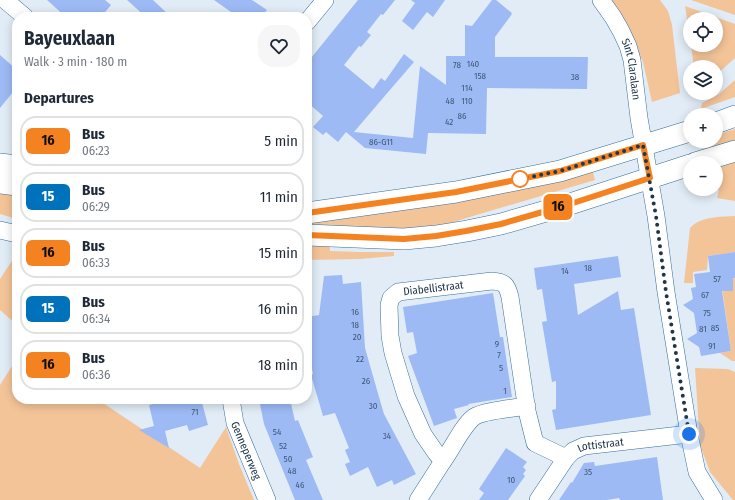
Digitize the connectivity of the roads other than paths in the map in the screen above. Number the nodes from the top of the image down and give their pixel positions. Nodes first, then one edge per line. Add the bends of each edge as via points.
1 (5, 0) edge
2 (601, 0) edge
3 (317, 3) edge
4 (19, 12) edge
5 (312, 12) edge
6 (735, 116) edge
7 (723, 120) edge
8 (683, 133) edge
9 (643, 145) junction
10 (735, 151) edge
11 (718, 156) edge
12 (0, 164) edge
13 (12, 165) edge
14 (683, 167) edge
15 (650, 178) junction
16 (0, 183) edge
17 (12, 184) edge
18 (312, 212) edge
19 (0, 230) edge
20 (12, 233) edge
21 (312, 235) edge
22 (231, 404) edge
23 (526, 406) junction
24 (689, 434) junction
25 (443, 461) junction
26 (564, 461) junction
27 (267, 500) edge
28 (418, 500) edge
29 (538, 500) edge
30 (714, 500) edge

1 - 4 street
2 - 9 street, Sint Claralaan via 628,46
3 - 5 street
6 - 7 main road
8 - 9 main road
9 - 15 street, Sint Claralaan
9 - 18 main road via 560,171 477,188
10 - 11 main road
12 - 13 main road
14 - 15 main road
15 - 21 main road via 567,205 466,231 404,239
15 - 24 street, Sint Claralaan via 666,292 683,363
16 - 17 main road
19 - 20 street
22 - 27 street, Genneperweg via 235,423
23 - 25 street via 475,416 466,425
23 - 25 street, Diabellistraat via 507,287 501,282 492,281 398,292 391,298 389,306 393,353 406,396 423,434
23 - 26 street, Diabellistraat via 535,443
24 - 26 street, Lottistraat via 584,446 573,451
24 - 30 street, Sint Claralaan via 697,472
25 - 28 street
26 - 29 street, Lottistraat

